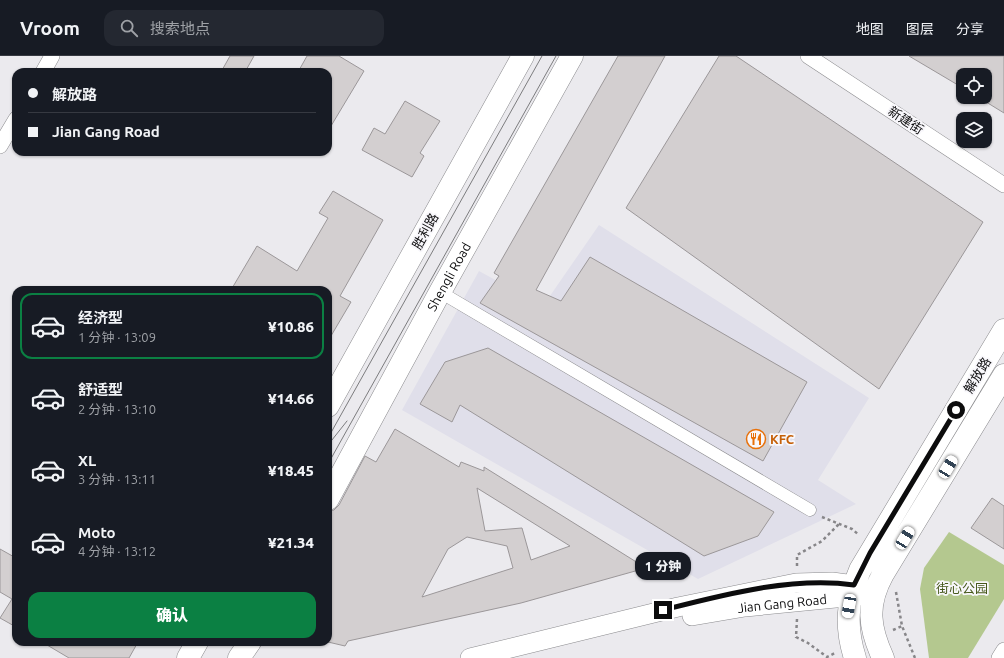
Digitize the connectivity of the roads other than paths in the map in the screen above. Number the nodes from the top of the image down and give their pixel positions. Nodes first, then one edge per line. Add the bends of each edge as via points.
1 (52, 56) edge
2 (523, 56) edge
3 (572, 56) edge
4 (808, 56) edge
5 (45, 68) edge
6 (12, 126) edge
7 (0, 146) edge
8 (1004, 185) edge
9 (440, 292) junction
10 (1004, 330) edge
11 (1004, 375) edge
12 (332, 399) edge
13 (332, 492) edge
14 (810, 510) dead end
15 (859, 592) junction
16 (195, 646) edge
17 (247, 646) edge
18 (256, 646) edge
19 (1004, 650) edge
20 (188, 658) edge
21 (239, 658) edge
22 (259, 658) edge
23 (470, 658) edge
24 (523, 658) edge
25 (855, 658) edge
26 (883, 658) edge
27 (999, 658) edge

1 - 5 street
2 - 12 main road, 胜利路
3 - 9 main road, Shengli Road
4 - 8 street, 新建街
6 - 7 street
9 - 13 main road, Shengli Road
9 - 14 street
10 - 15 main road, 解放路 via 860,570
11 - 15 main road, 解放路 via 892,559
15 - 23 street, Jian Gang Road via 822,582 766,588
15 - 24 street, Jian Gang Road via 706,613
15 - 25 main road via 847,614
15 - 26 main road
16 - 20 main road
17 - 21 main road
18 - 22 main road
19 - 27 street

